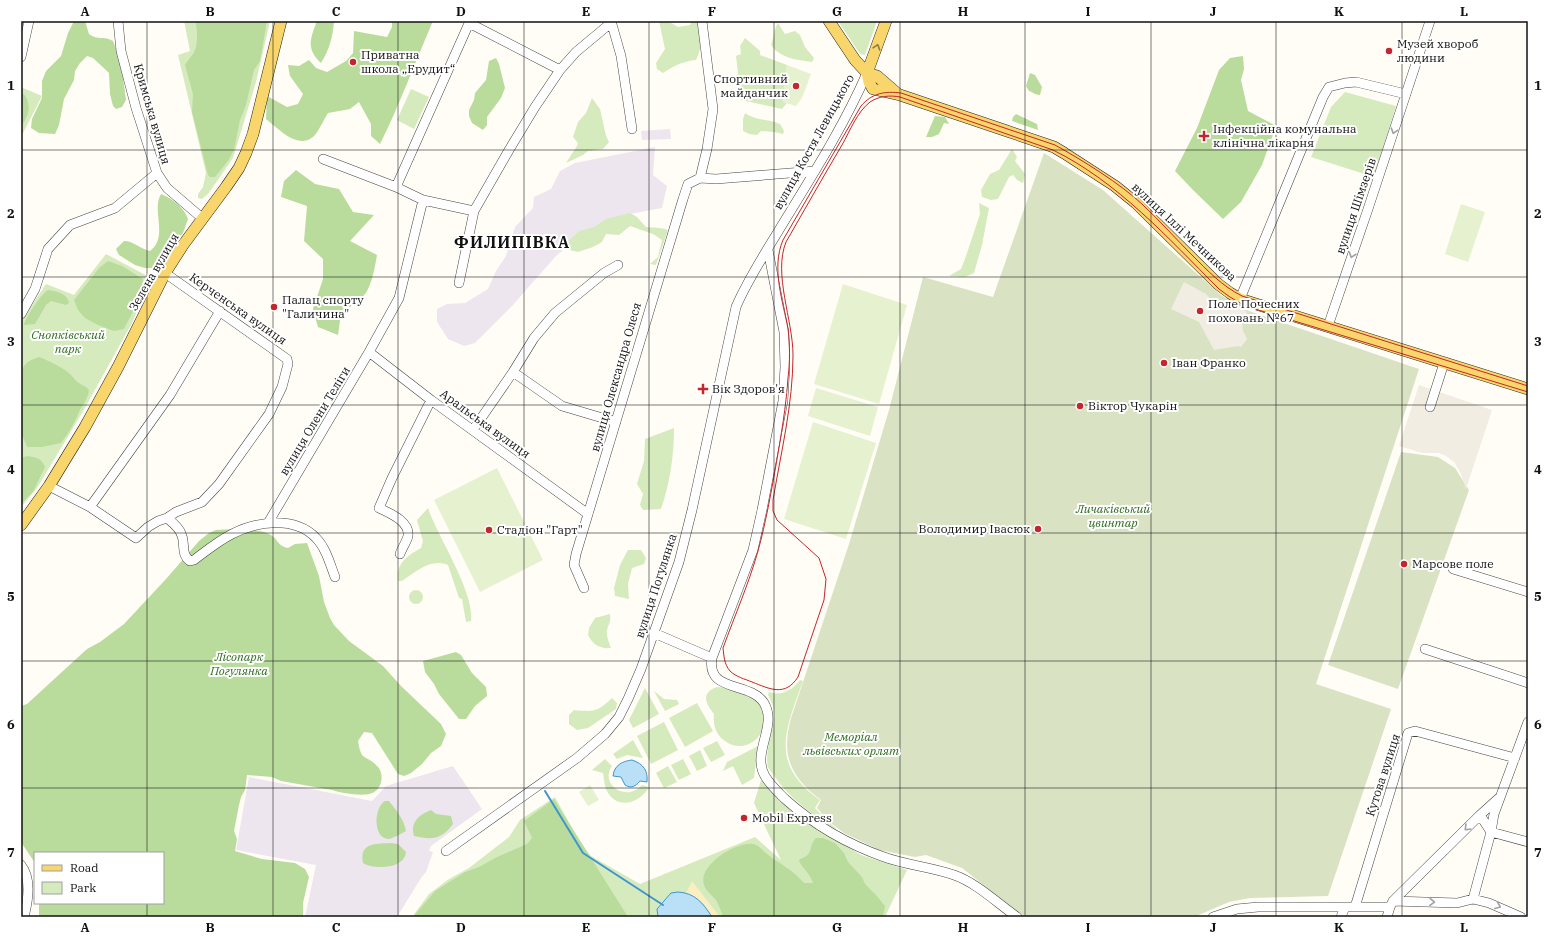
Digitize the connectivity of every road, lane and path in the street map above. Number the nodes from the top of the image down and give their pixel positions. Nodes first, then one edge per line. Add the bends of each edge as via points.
1 (29, 21) edge
2 (118, 21) edge
3 (281, 21) edge
4 (702, 21) edge
5 (829, 21) edge
6 (886, 21) edge
7 (1430, 21) edge
8 (469, 22) edge
9 (612, 22) edge
10 (21, 57) edge
11 (560, 70) junction
12 (867, 74) junction
13 (1406, 94) junction
14 (632, 129) dead end
15 (323, 159) dead end
16 (815, 171) junction
17 (157, 173) junction
18 (700, 178) junction
19 (396, 188) junction
20 (423, 200) junction
21 (474, 211) junction
22 (202, 218) junction
23 (768, 250) junction
24 (618, 265) dead end
25 (166, 273) junction
26 (459, 283) dead end
27 (1240, 299) junction
28 (220, 311) junction
29 (21, 314) edge
30 (1328, 326) junction
31 (369, 352) junction
32 (1444, 363) junction
33 (513, 372) junction
34 (1528, 389) edge
35 (431, 400) junction
36 (1430, 407) dead end
37 (616, 422) junction
38 (473, 430) junction
39 (49, 486) junction
40 (90, 507) junction
41 (588, 514) junction
42 (167, 518) junction
43 (268, 523) junction
44 (21, 525) edge
45 (400, 554) dead end
46 (1453, 569) dead end
47 (335, 577) dead end
48 (584, 588) dead end
49 (1528, 592) edge
50 (654, 633) junction
51 (1425, 649) dead end
52 (712, 658) junction
53 (1528, 683) edge
54 (1528, 722) edge
55 (1515, 758) junction
56 (1501, 796) junction
57 (1480, 815) junction
58 (1491, 832) junction
59 (1528, 842) edge
60 (446, 851) dead end
61 (21, 865) edge
62 (1473, 899) junction
63 (1392, 904) junction
64 (1345, 907) junction
65 (1355, 907) junction
66 (24, 917) edge
67 (1017, 917) edge
68 (1213, 917) edge
69 (1341, 917) edge
70 (1387, 917) edge
71 (1521, 917) edge

1 - 10 street
2 - 17 street, Кримська вулиця via 121,51
3 - 22 main road, Зелена вулиця via 246,153 235,174
4 - 18 street via 713,109
5 - 12 main road
12 -> 6 main road, вулиця Костя Левицького
7 - 13 street, вулиця Шімзерів
8 - 11 street
8 - 19 street
9 - 11 street via 576,52
9 - 14 street via 621,56
11 - 21 street via 535,107
12 - 16 street, вулиця Костя Левицького
12 - 27 main road, вулиця Іллі Мечникова via 873,89 900,95 1064,153 1136,203 1218,284
13 - 27 street via 1356,82 1329,87
13 -> 30 street, вулиця Шімзерів
15 - 19 street
16 - 18 street
16 - 23 street, вулиця Костя Левицького
17 - 22 street, Кримська вулиця via 168,188
17 - 29 street via 115,208 70,225 48,249 35,289
18 - 37 street, вулиця Олександра Олеся via 688,184 682,199
19 - 20 street
20 - 21 street
20 - 31 street, вулиця Олени Теліги via 399,298
21 - 26 street
22 - 25 main road, Зелена вулиця
23 - 50 street, вулиця Погулянка via 736,307 679,562
23 - 52 street via 784,332 783,401 753,550
24 - 33 street via 604,273 555,313 524,352
25 - 28 street, Керченська вулиця
25 - 39 main road, Зелена вулиця via 78,440
27 - 30 main road, вулиця Іллі Мечникова
28 - 40 street via 170,395
28 - 42 street, Керченська вулиця via 285,358 288,362 286,372 269,414 219,484 202,502
30 - 32 main road, вулиця Іллі Мечникова
31 - 35 street, Аральська вулиця
31 - 43 street, вулиця Олени Теліги
32 - 34 main road, вулиця Іллі Мечникова
32 - 36 street
33 - 37 street via 562,406
33 - 38 street
35 - 38 street, Аральська вулиця
35 - 45 street via 379,508 401,520 406,527 408,535
37 - 41 street, вулиця Олександра Олеся
38 - 41 street, Аральська вулиця
39 - 40 street, Керченська вулиця
39 - 44 main road, Зелена вулиця
40 - 42 street, Керченська вулиця via 136,538 148,527
41 - 48 street, вулиця Олександра Олеся via 574,565
42 - 43 street via 182,535 185,556 190,561 233,533
43 - 47 street via 286,523 310,533 317,539
46 - 49 street
50 - 52 street
50 - 60 street, вулиця Погулянка via 628,700 619,717 605,734 577,758
51 - 53 street
52 - 67 street via 713,676 756,695 764,703 768,721 762,753 763,772 775,789 801,813 844,840 885,858 955,875 972,884
54 - 55 street
55 - 56 street
55 - 65 street, Кутова вулиця via 1415,731 1408,733
56 - 57 street
56 - 58 street
57 - 58 street
57 -> 63 street
58 - 59 street
58 - 62 street
61 - 66 street via 26,871 28,883 28,902
63 -> 62 street via 1457,903
62 -> 71 street
63 - 65 street
63 - 70 street
64 - 65 street
64 - 68 street via 1237,909
64 - 69 street

